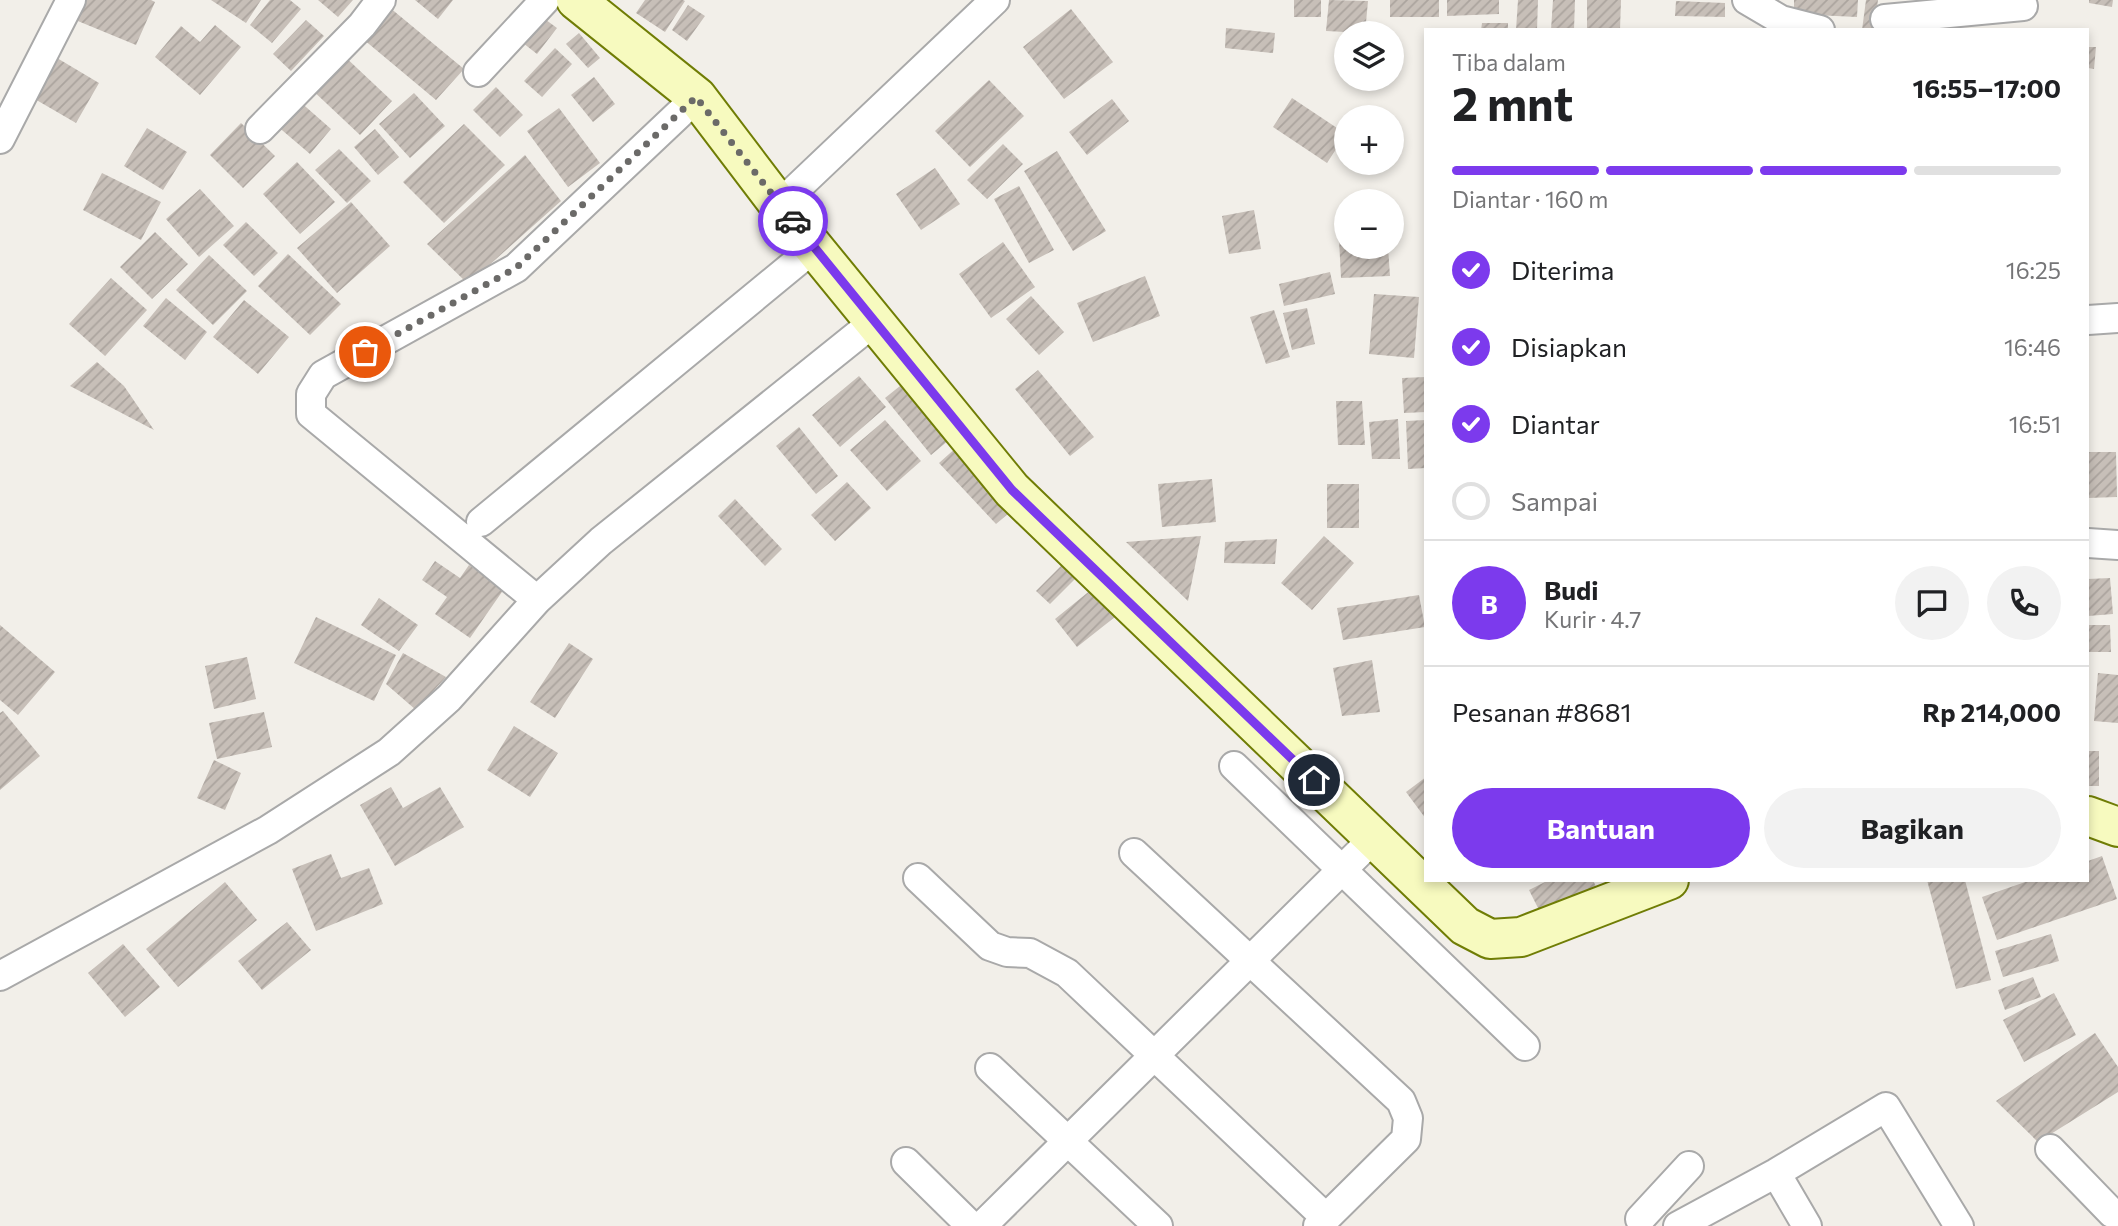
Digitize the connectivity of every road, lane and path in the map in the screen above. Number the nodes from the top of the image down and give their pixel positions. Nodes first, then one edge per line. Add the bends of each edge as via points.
1 (71, 0) edge
2 (381, 0) edge
3 (545, 0) edge
4 (576, 0) edge
5 (995, 0) edge
6 (1747, 0) edge
7 (2023, 6) dead end
8 (1885, 16) edge
9 (1812, 28) edge
10 (478, 72) dead end
11 (696, 97) junction
12 (260, 129) dead end
13 (0, 139) edge
14 (779, 205) junction
15 (815, 247) junction
16 (2118, 318) edge
17 (2089, 320) edge
18 (875, 321) junction
19 (481, 522) dead end
20 (2089, 543) edge
21 (2118, 545) edge
22 (537, 600) junction
23 (1234, 766) dead end
24 (2089, 816) edge
25 (2118, 827) edge
26 (1374, 838) junction
27 (1134, 853) dead end
28 (1344, 868) junction
29 (918, 878) dead end
30 (1664, 882) edge
31 (1249, 962) junction
32 (0, 976) edge
33 (1525, 1046) dead end
34 (1154, 1056) junction
35 (990, 1068) dead end
36 (1068, 1141) junction
37 (2050, 1149) dead end
38 (906, 1162) dead end
39 (1689, 1166) dead end
40 (1776, 1173) junction
41 (2107, 1218) edge
42 (1322, 1222) edge
43 (1642, 1224) edge
44 (971, 1226) edge
45 (982, 1226) edge
46 (1158, 1226) edge
47 (1678, 1226) edge
48 (1807, 1226) edge
49 (1959, 1226) edge

1 - 13 street
2 - 12 street
3 - 10 street
4 - 11 street
5 - 14 street
6 - 9 street via 1781,20
7 - 8 street
11 - 14 street
11 - 22 street via 516,268 323,375 311,394 311,414
14 - 15 street
15 - 18 street
15 - 19 street
16 - 17 street
18 - 22 street via 601,541
18 - 26 street via 1012,490
20 - 21 street
22 - 32 street via 449,698 389,752 268,830
23 - 28 street
24 - 25 street
26 - 28 street
26 - 30 street via 1465,926 1490,939 1521,937
27 - 31 street
28 - 31 street
28 - 33 street
29 - 34 street via 990,946 1030,953 1067,973
31 - 34 street
31 - 42 street via 1401,1101 1408,1118 1406,1139
34 - 36 street
34 - 42 street
35 - 36 street
36 - 45 street
36 - 46 street
37 - 41 street
38 - 44 street
39 - 43 street
40 - 47 street
40 - 48 street
40 - 49 street via 1886,1107

